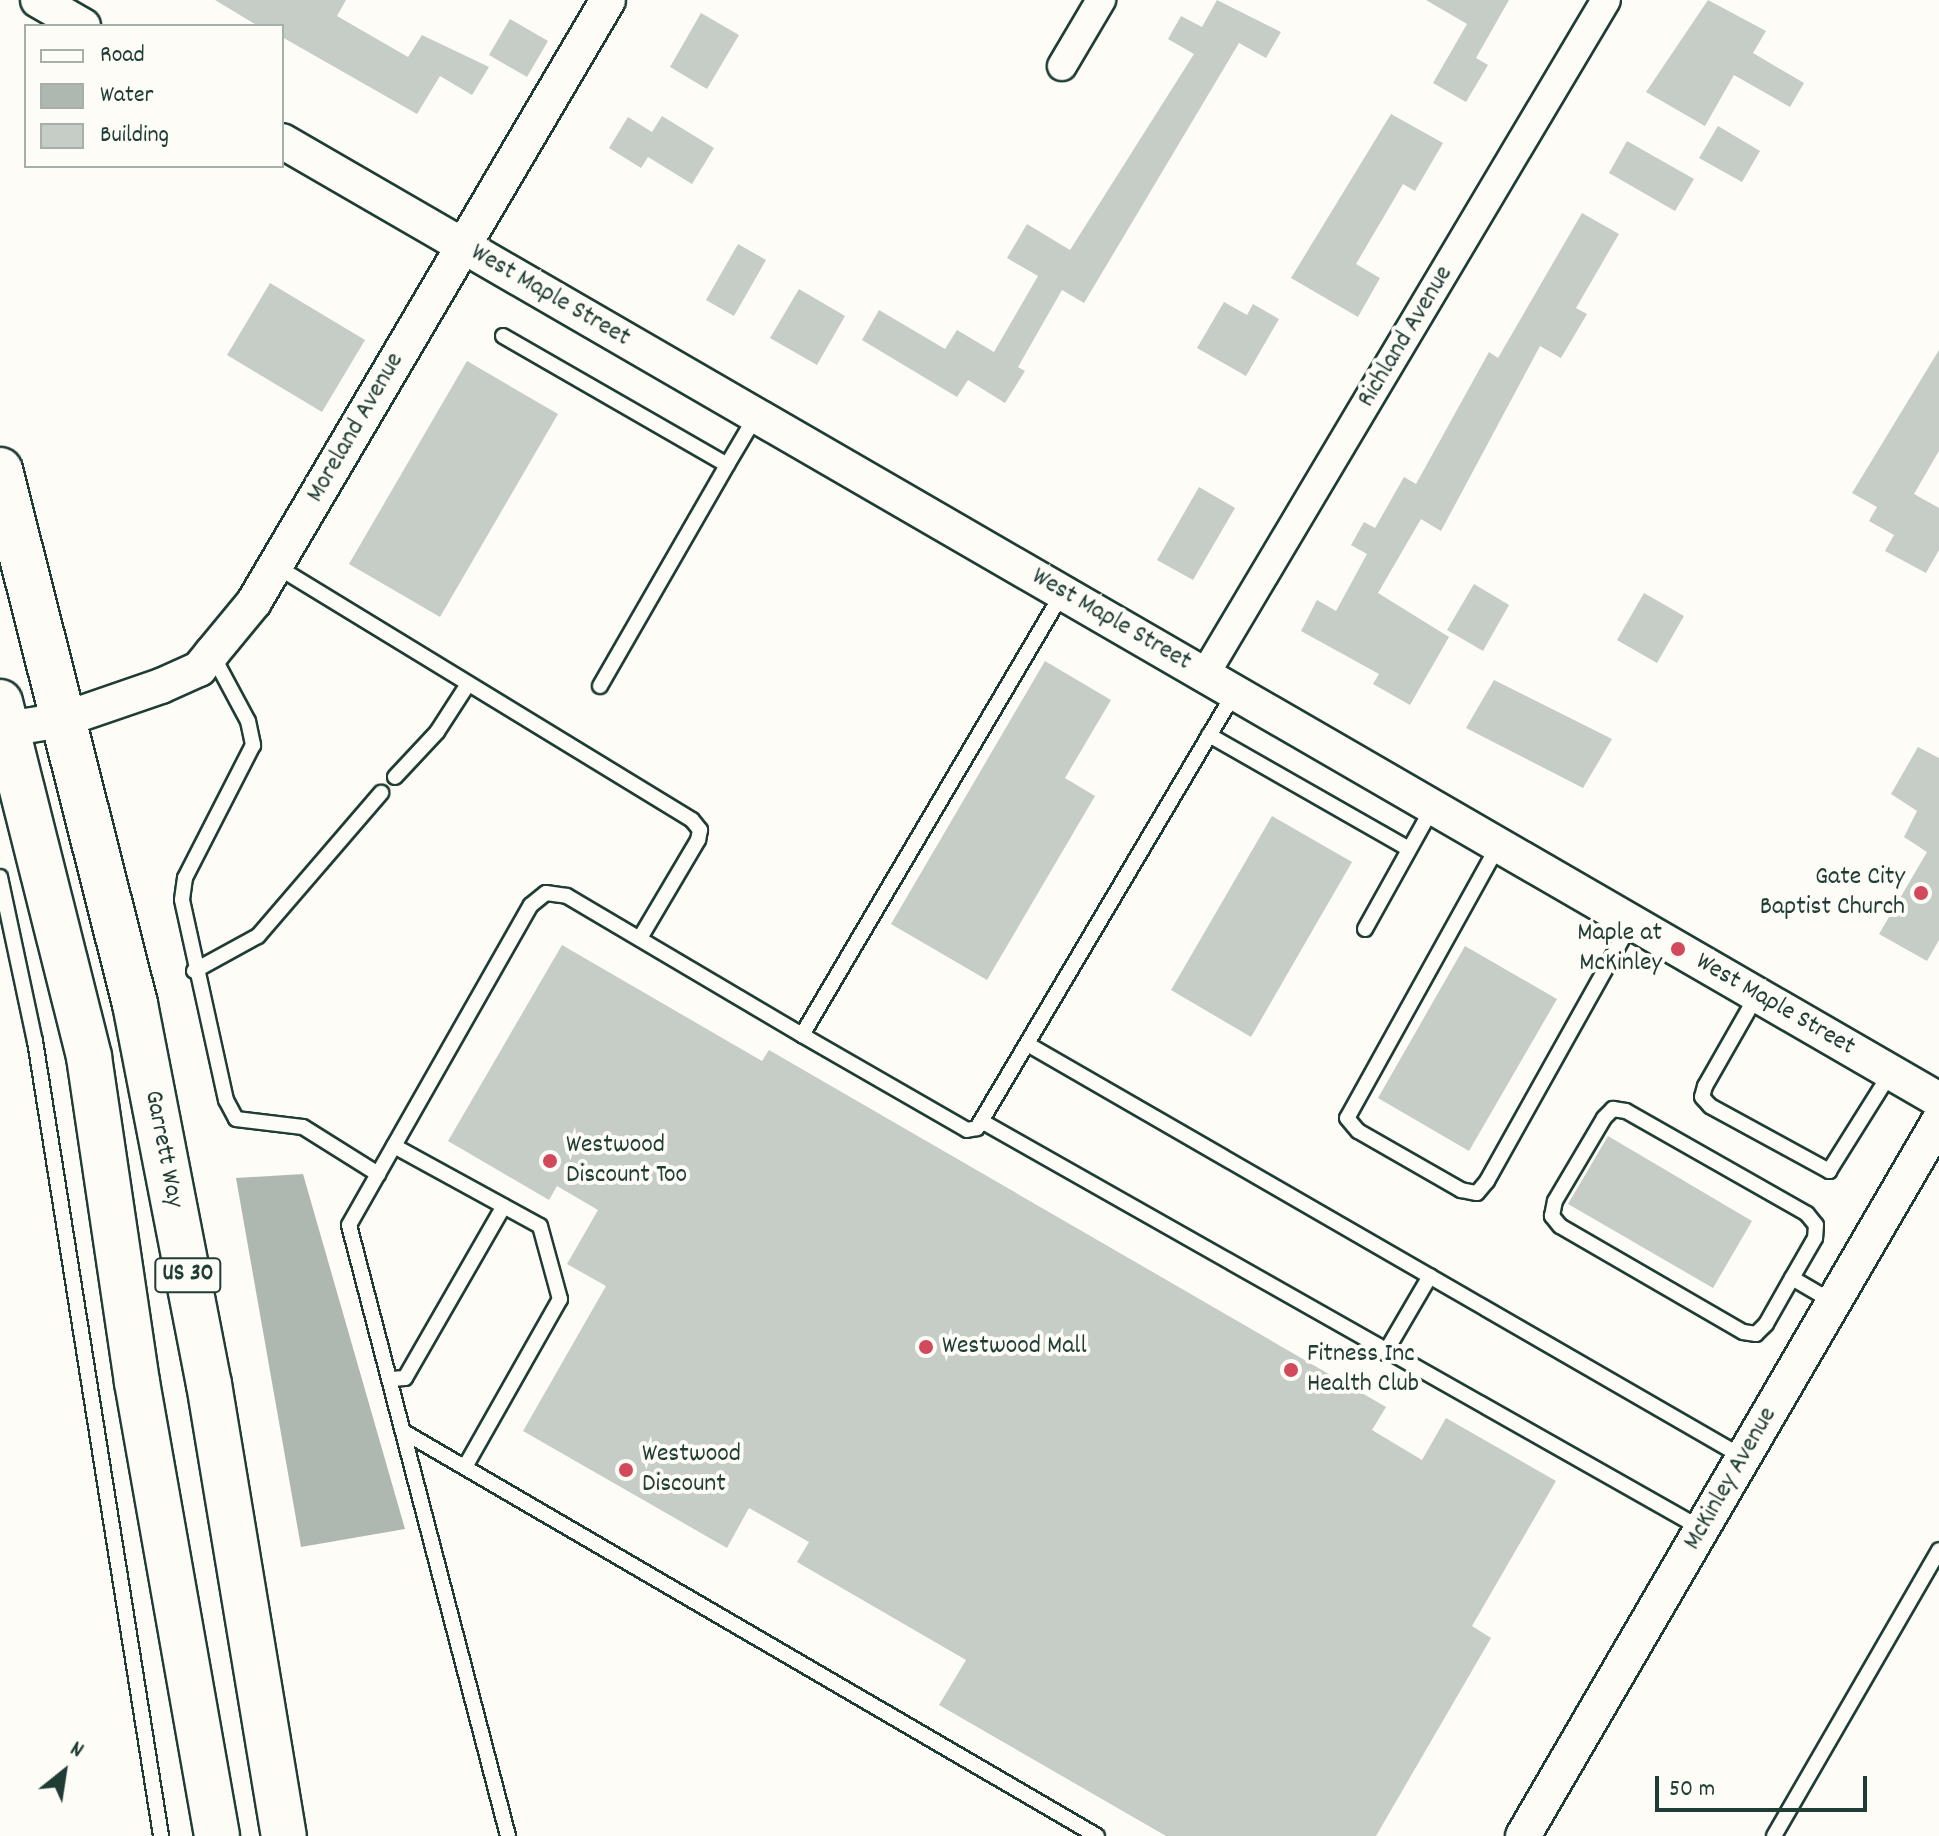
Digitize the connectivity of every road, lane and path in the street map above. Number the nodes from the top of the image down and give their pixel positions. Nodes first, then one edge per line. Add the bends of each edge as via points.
1 (38, 0) edge
2 (608, 0) edge
3 (1101, 0) edge
4 (1606, 0) edge
5 (80, 24) edge
6 (1062, 66) dead end
7 (284, 142) edge
8 (463, 246) junction
9 (503, 336) dead end
10 (756, 415) junction
11 (727, 465) junction
12 (0, 470) edge
13 (275, 566) junction
14 (1063, 592) junction
15 (212, 653) junction
16 (1205, 674) junction
17 (468, 684) junction
18 (600, 686) dead end
19 (1235, 692) junction
20 (62, 720) junction
21 (2, 721) edge
22 (1209, 735) junction
23 (395, 777) dead end
24 (381, 793) dead end
25 (1433, 807) junction
26 (1499, 845) junction
27 (1409, 849) junction
28 (0, 877) edge
29 (1632, 922) junction
30 (1365, 929) dead end
31 (640, 938) junction
32 (194, 971) junction
33 (1757, 994) junction
34 (802, 1035) junction
35 (1029, 1045) junction
36 (1891, 1072) junction
37 (1939, 1100) edge
38 (1939, 1121) edge
39 (983, 1122) junction
40 (394, 1146) junction
41 (378, 1174) junction
42 (504, 1206) junction
43 (1430, 1276) junction
44 (1792, 1278) junction
45 (1833, 1302) junction
46 (1385, 1353) junction
47 (391, 1379) junction
48 (404, 1432) junction
49 (1744, 1457) junction
50 (465, 1467) junction
51 (1702, 1529) junction
52 (1939, 1550) edge
53 (161, 1836) edge
54 (217, 1836) edge
55 (284, 1836) edge
56 (508, 1836) edge
57 (1097, 1836) edge
58 (1523, 1836) edge
59 (1774, 1836) edge

1 - 5 street
2 - 8 street, Moreland Avenue
3 - 6 street
4 - 16 street, Richland Avenue
7 - 8 street, West Maple Street
8 - 10 street, West Maple Street
8 - 13 street, Moreland Avenue
9 - 11 lane
10 - 11 lane
10 - 14 street, West Maple Street
11 - 18 lane
12 - 20 main road, Garrett Way / US 30
13 - 15 street, Moreland Avenue
13 - 17 lane
14 - 16 street, West Maple Street
14 - 34 lane
15 - 20 street, Moreland Avenue via 199,669 161,686
15 - 32 lane via 248,721 253,745 185,878 182,900
16 - 19 street, West Maple Street
17 - 23 lane via 437,732
17 - 31 lane via 700,830
19 - 22 lane
19 - 25 street, West Maple Street
20 - 21 street, Moreland Avenue
20 - 55 main road, Garrett Way / US 30 via 135,1004 209,1384
21 - 54 main road, US 30 via 89,1057 137,1382
22 - 27 lane
22 - 35 lane
24 - 32 lane via 258,936
25 - 26 street, West Maple Street
25 - 27 lane
26 - 29 street, West Maple Street
26 - 29 lane via 1352,1102 1347,1118 1384,1146 1461,1190 1477,1193
27 - 30 lane
28 - 53 lane via 35,1041
29 - 33 street, West Maple Street
31 - 34 lane
31 - 40 lane via 567,896 546,893 531,905
32 - 41 lane via 236,1119 303,1127
33 - 36 street, West Maple Street
33 - 36 lane via 1702,1097 1737,1121 1829,1171
34 - 39 lane via 967,1130
35 - 39 lane
35 - 43 lane
36 - 37 street, West Maple Street
38 - 45 street, McKinley Avenue
39 - 46 lane
40 - 41 lane
40 - 42 lane
41 - 47 lane via 349,1225
42 - 47 lane via 405,1378
42 - 50 lane via 540,1226 560,1299
43 - 46 lane
43 - 49 lane
44 - 44 lane via 1815,1238 1816,1225 1807,1214 1626,1111 1613,1109 1604,1118 1555,1201 1552,1216 1560,1226 1743,1332 1756,1334 1766,1324
44 - 45 lane
45 - 49 street, McKinley Avenue
46 - 51 lane
47 - 48 lane
48 - 50 lane
48 - 56 lane
49 - 51 street, McKinley Avenue
50 - 57 lane
51 - 58 street, McKinley Avenue
52 - 59 lane

